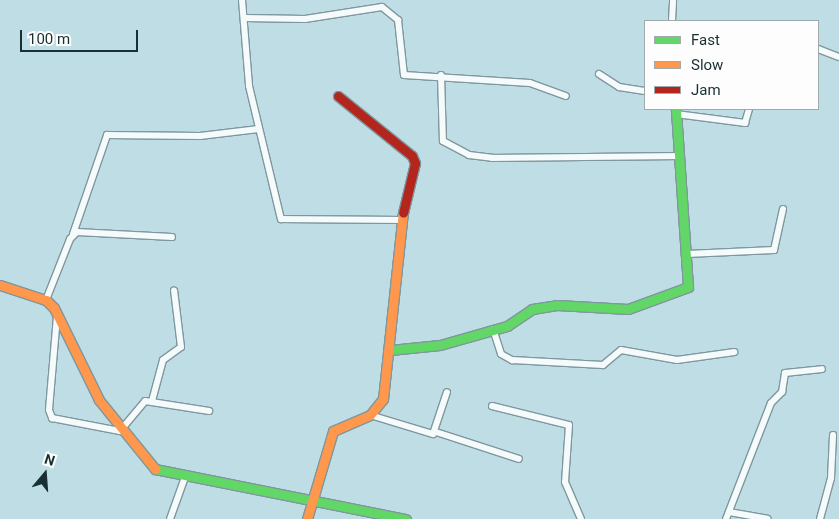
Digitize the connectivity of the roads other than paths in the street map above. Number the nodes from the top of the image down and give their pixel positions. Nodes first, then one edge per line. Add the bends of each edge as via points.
1 (242, 0) edge
2 (673, 0) edge
3 (246, 18) junction
4 (672, 20) edge
5 (819, 49) edge
6 (839, 58) edge
7 (599, 74) dead end
8 (441, 75) junction
9 (644, 91) edge
10 (338, 96) dead end
11 (566, 96) dead end
12 (748, 110) edge
13 (676, 111) edge
14 (258, 129) junction
15 (678, 156) junction
16 (783, 208) dead end
17 (401, 220) junction
18 (74, 234) junction
19 (172, 237) dead end
20 (687, 254) junction
21 (0, 285) edge
22 (174, 290) dead end
23 (46, 300) junction
24 (57, 314) junction
25 (493, 329) junction
26 (390, 350) junction
27 (734, 352) dead end
28 (822, 369) dead end
29 (447, 392) dead end
30 (152, 401) junction
31 (492, 406) dead end
32 (209, 411) dead end
33 (370, 415) junction
34 (120, 431) junction
35 (436, 432) junction
36 (833, 435) dead end
37 (519, 459) dead end
38 (185, 477) junction
39 (311, 502) junction
40 (729, 512) junction
41 (170, 519) edge
42 (307, 519) edge
43 (406, 519) edge
44 (581, 519) edge
45 (726, 519) edge
46 (767, 519) edge
47 (820, 519) edge

1 - 3 street
2 - 4 street
3 - 8 street via 304,20 382,7 398,20 404,75
3 - 14 street via 246,68
5 - 6 street
7 - 9 street via 619,87
8 - 11 street via 530,83
8 - 15 street via 443,141 469,154 492,158
10 - 17 street via 414,159
12 - 13 street via 747,121 742,123
13 - 15 street
14 - 17 street via 281,219
14 - 18 street via 200,136 104,136
15 - 20 street
16 - 20 street via 774,250
17 - 26 street via 400,268 392,288
18 - 19 street
18 - 23 street
20 - 25 street via 688,287 636,308 603,311 553,306 528,310 515,323
21 - 23 street
22 - 30 street via 182,347 162,360
23 - 24 street
24 - 34 street via 91,386
24 - 34 street via 50,416
25 - 26 street via 440,345
25 - 27 street via 501,354 512,360 603,366 621,350 677,360
26 - 33 street via 383,399
28 - 40 street via 785,373 782,392 771,403
29 - 35 street
30 - 32 street
30 - 34 street via 139,404
31 - 44 street via 569,425 565,482
33 - 35 street
33 - 39 street via 333,431
34 - 38 street via 150,468
35 - 37 street
36 - 47 street via 831,478
38 - 39 street
38 - 41 street
39 - 42 street
39 - 43 street
40 - 45 street
40 - 46 street

